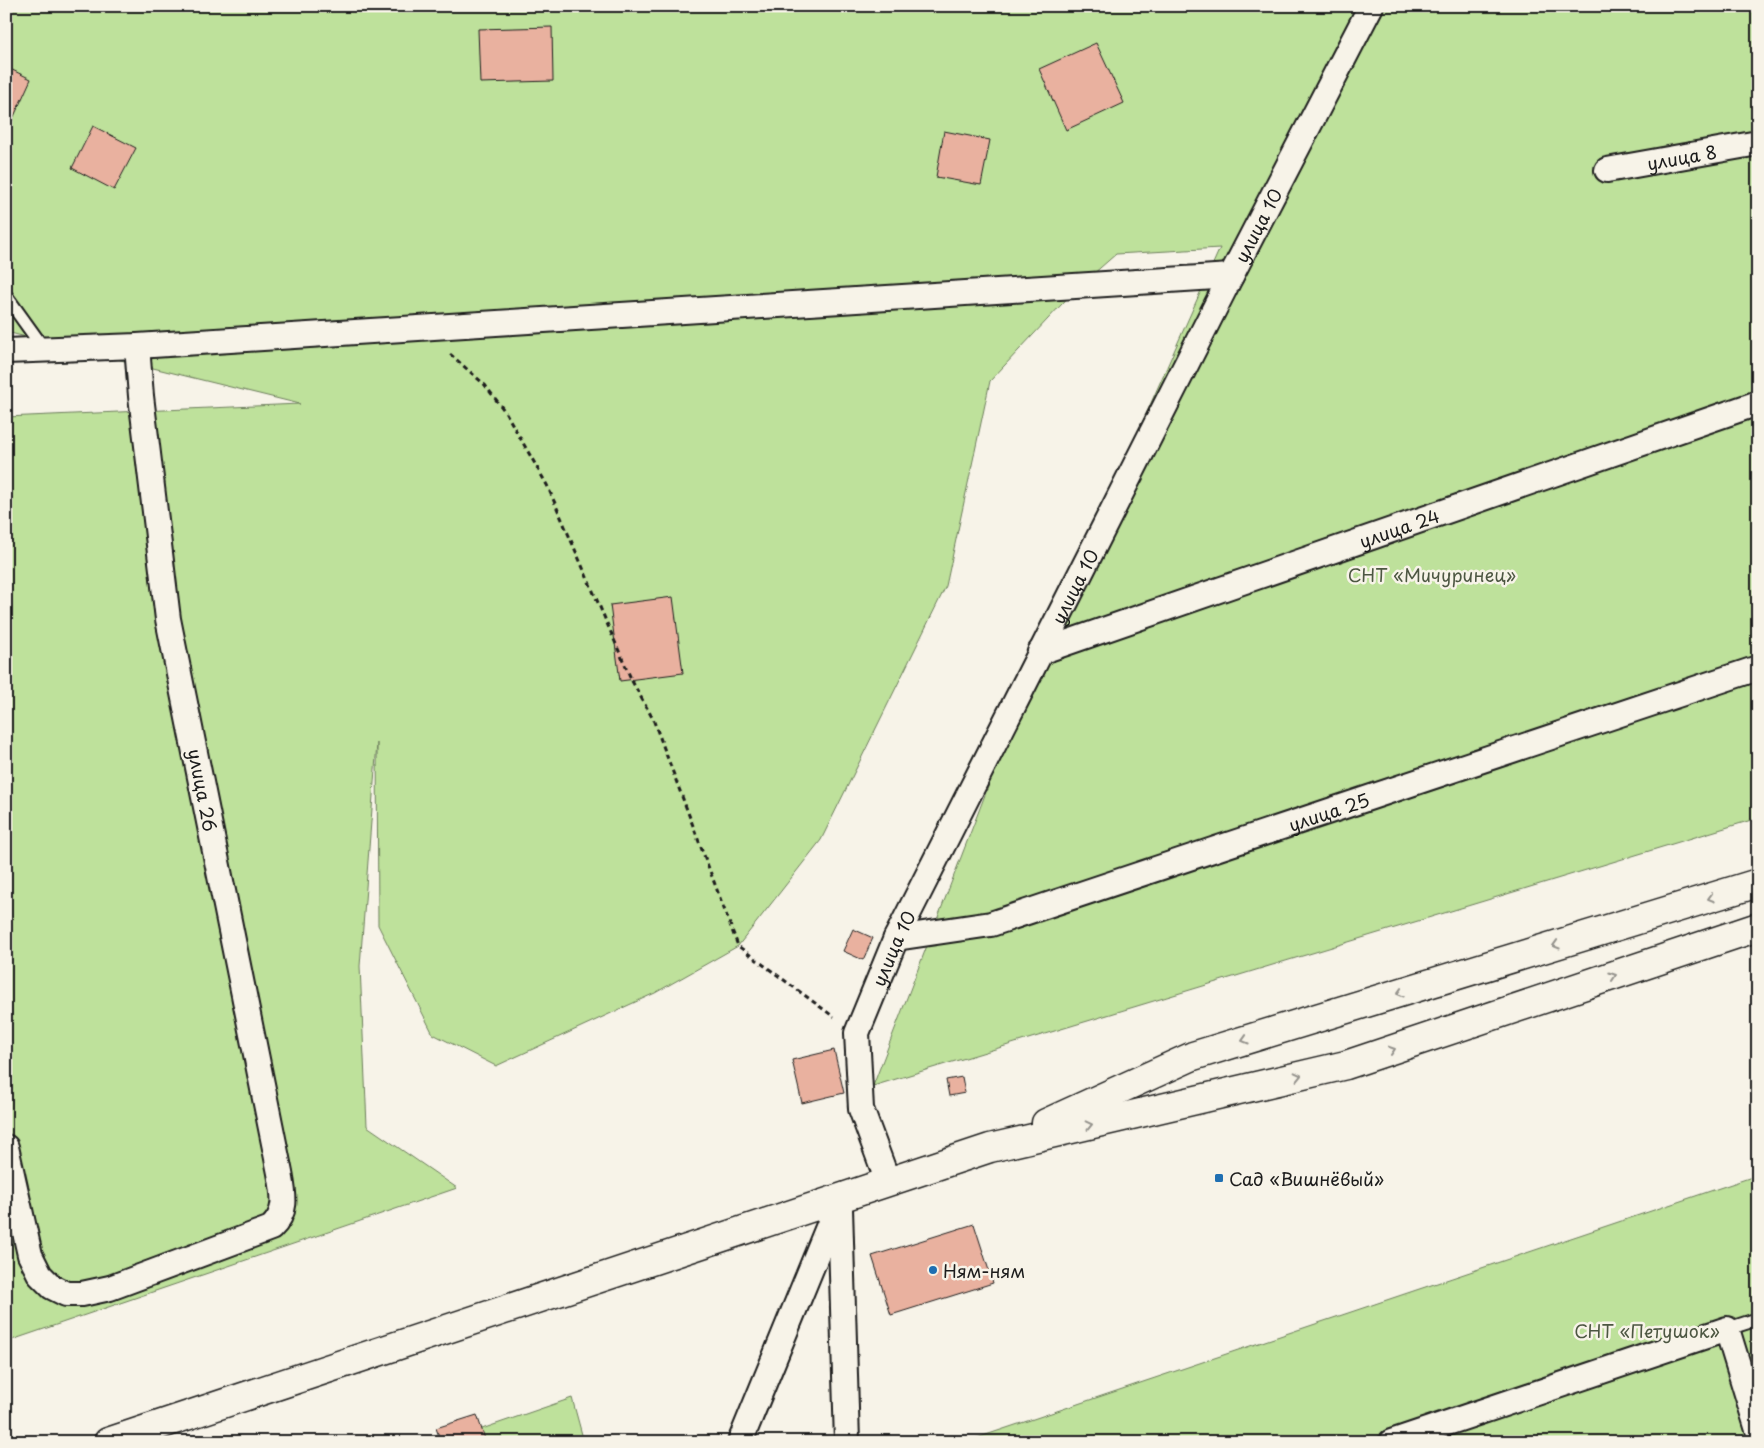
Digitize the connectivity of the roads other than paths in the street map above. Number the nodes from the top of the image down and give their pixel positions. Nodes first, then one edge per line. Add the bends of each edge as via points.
1 (1370, 6) edge
2 (1758, 143) edge
3 (1607, 170) dead end
4 (1230, 276) junction
5 (6, 296) edge
6 (137, 346) junction
7 (44, 350) junction
8 (6, 351) edge
9 (1758, 403) edge
10 (1040, 652) junction
11 (1758, 668) edge
12 (1758, 883) edge
13 (1758, 927) edge
14 (896, 938) junction
15 (990, 1148) junction
16 (7, 1158) edge
17 (888, 1182) junction
18 (840, 1198) junction
19 (1758, 1319) edge
20 (1727, 1329) junction
21 (1758, 1430) edge
22 (108, 1442) edge
23 (740, 1442) edge
24 (847, 1442) edge
25 (1391, 1442) edge

1 - 4 street, улица 10
2 - 3 street, улица 8
4 - 6 street
4 - 10 street, улица 10
5 - 7 lane
6 - 7 street
6 - 16 street, улица 26 via 168,619 284,1194 283,1209 280,1220 272,1228 110,1288 66,1294 52,1287 40,1275 30,1255
7 - 8 street
9 - 10 street, улица 24
10 - 14 street, улица 10
11 - 14 street, улица 25 via 991,924
12 -> 15 main road via 1193,1056
15 -> 13 main road via 1346,1065
14 - 17 street, улица 10 via 857,1033 861,1109
15 - 17 main road
17 - 18 main road
18 - 22 main road
18 - 23 street
18 - 24 street
19 - 20 lane
20 - 21 street
20 - 25 street

